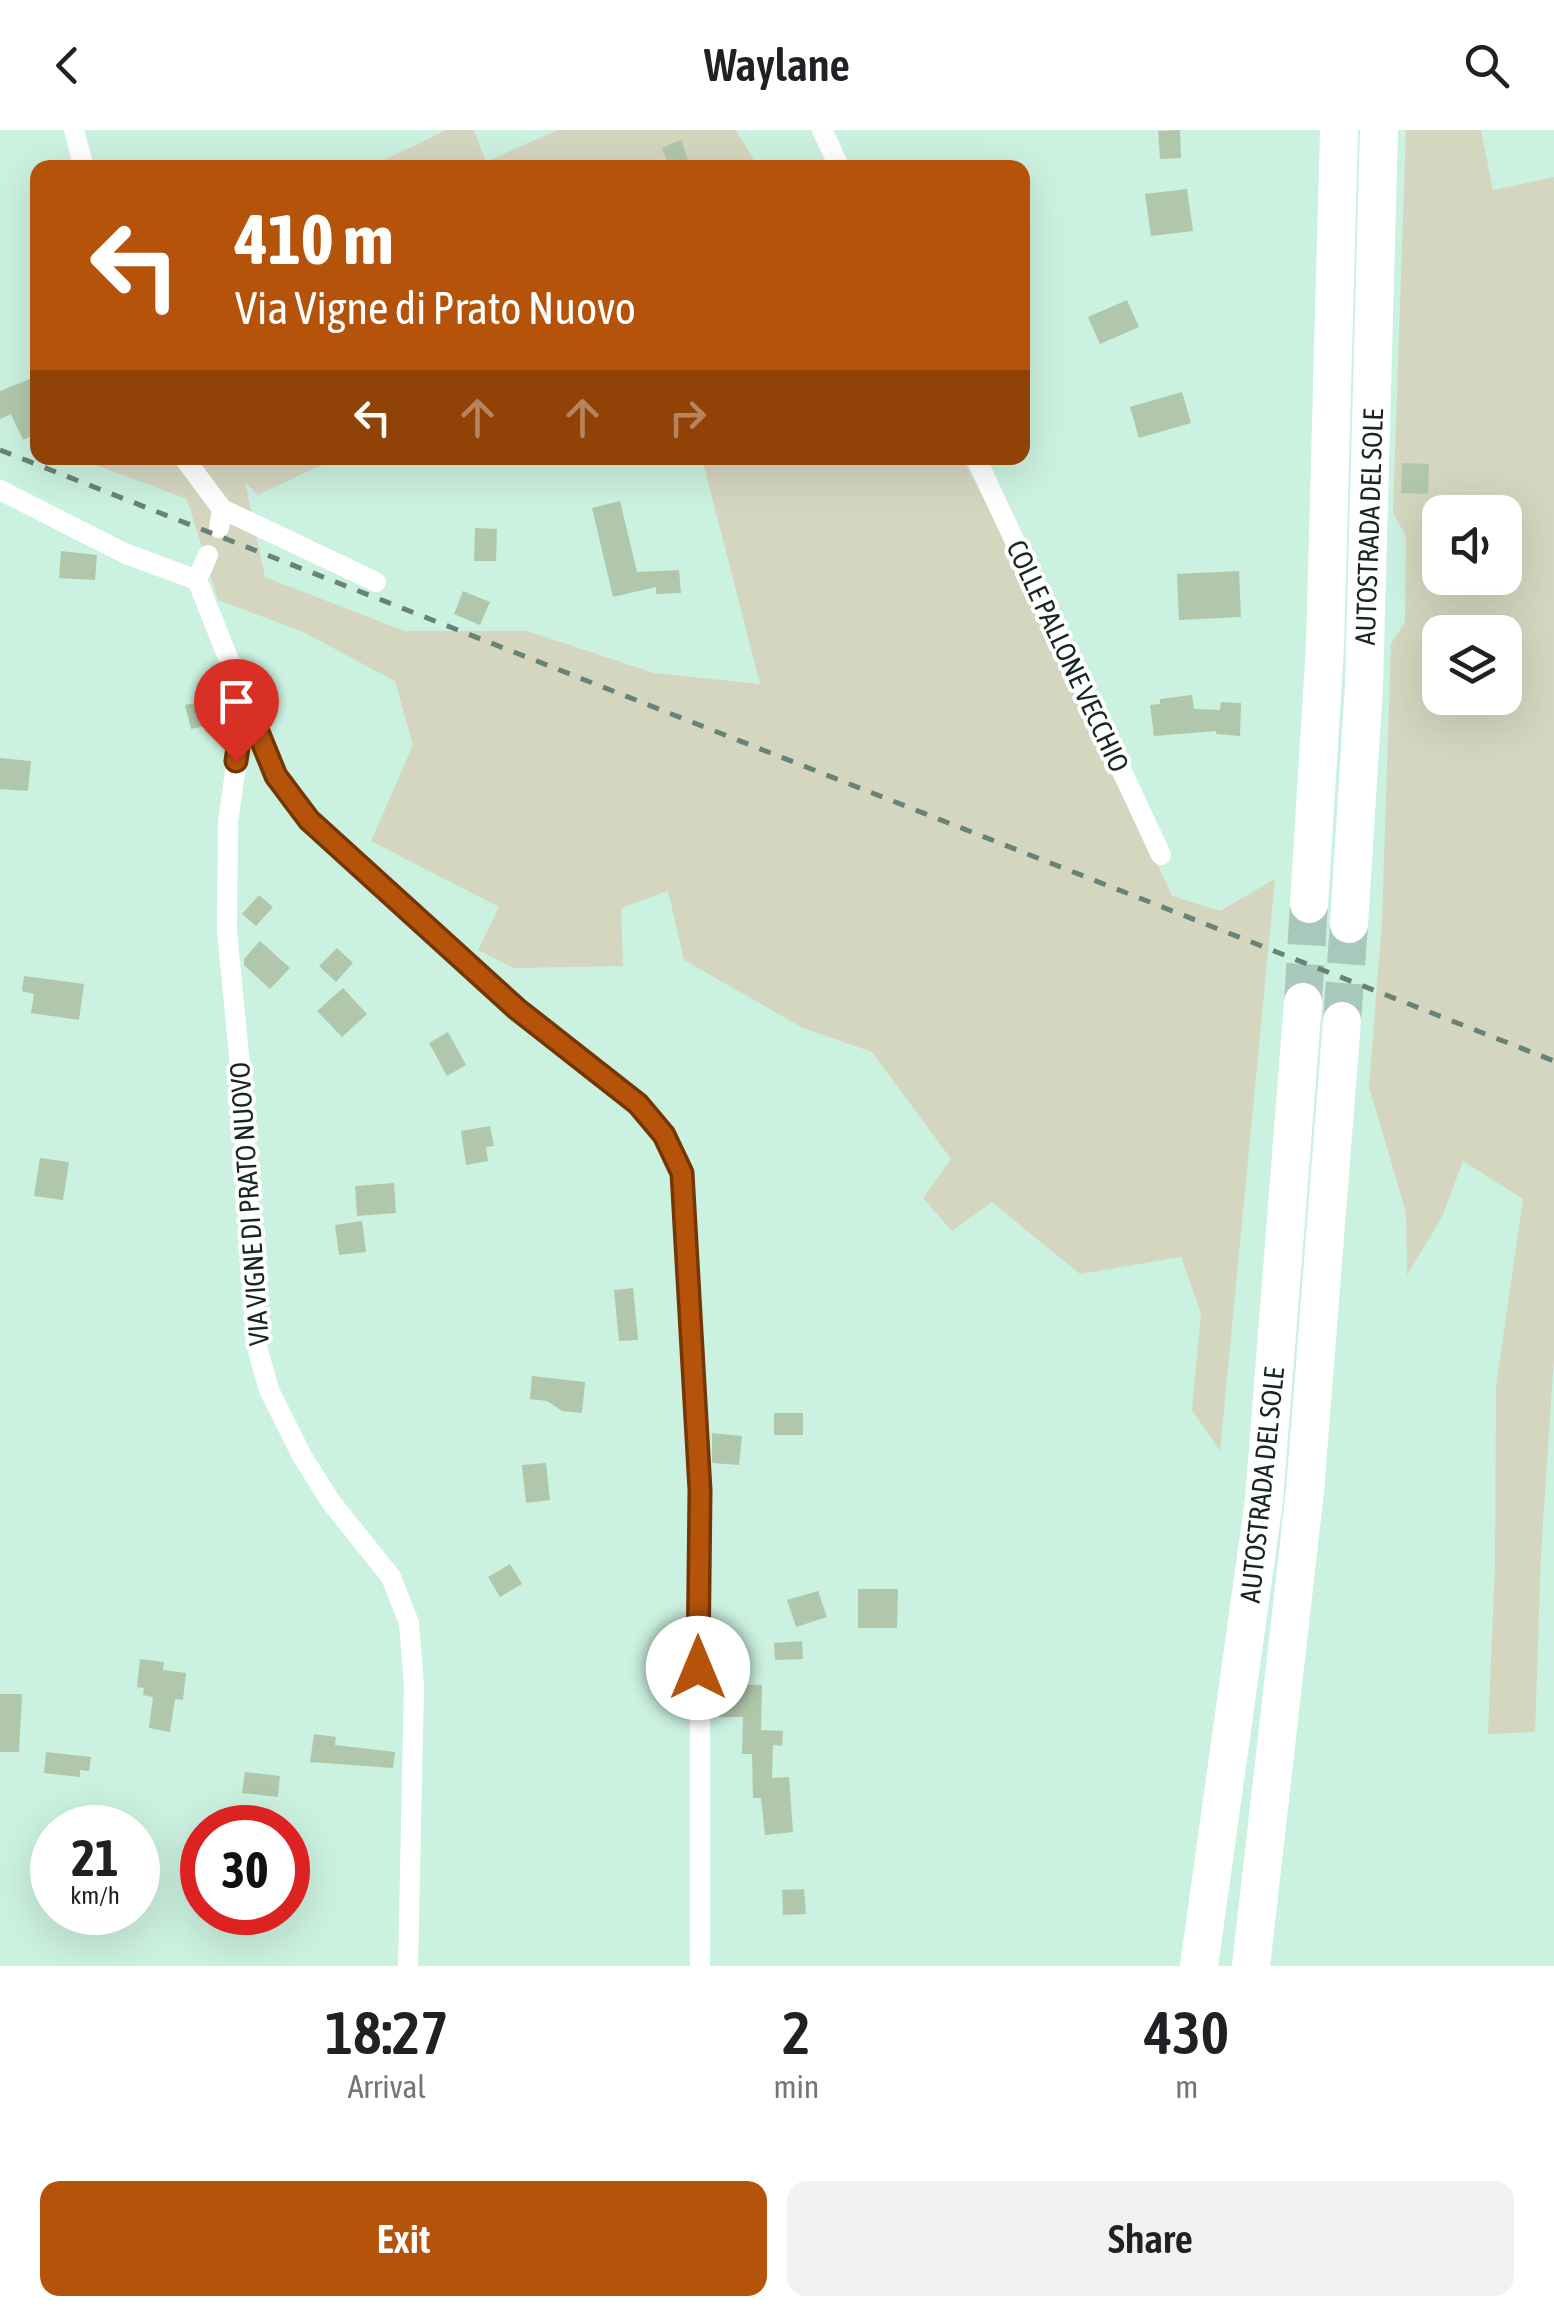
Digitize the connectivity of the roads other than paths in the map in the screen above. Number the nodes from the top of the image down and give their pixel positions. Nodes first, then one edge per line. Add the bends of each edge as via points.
1 (74, 130) edge
2 (822, 130) edge
3 (1339, 130) edge
4 (1379, 130) edge
5 (82, 160) edge
6 (836, 160) edge
7 (188, 465) edge
8 (979, 465) edge
9 (0, 490) edge
10 (208, 555) dead end
11 (197, 580) junction
12 (376, 582) dead end
13 (245, 700) junction
14 (1160, 855) dead end
15 (1309, 904) tunnel mouth
16 (1349, 924) tunnel mouth
17 (1303, 1002) tunnel mouth
18 (1342, 1021) tunnel mouth
19 (408, 1966) edge
20 (700, 1966) edge
21 (1199, 1966) edge
22 (1251, 1966) edge

1 - 5 street
2 - 6 street
3 - 15 highway, AUTOSTRADA DEL SOLE via 1325,646
4 - 16 highway, AUTOSTRADA DEL SOLE via 1364,686
7 - 12 street via 220,519
8 - 14 street, COLLE PALLONE VECCHIO
9 - 11 street via 124,553
10 - 11 street
11 - 13 street
13 - 19 street, VIA VIGNE DI PRATO NUOVO via 228,822 228,931 256,1343 269,1390 302,1456 392,1577 410,1623
13 - 20 street via 276,776 309,820 517,1009 638,1104 664,1135 682,1173 700,1490
17 - 21 highway, AUTOSTRADA DEL SOLE via 1264,1500
18 - 22 highway, AUTOSTRADA DEL SOLE via 1305,1491

